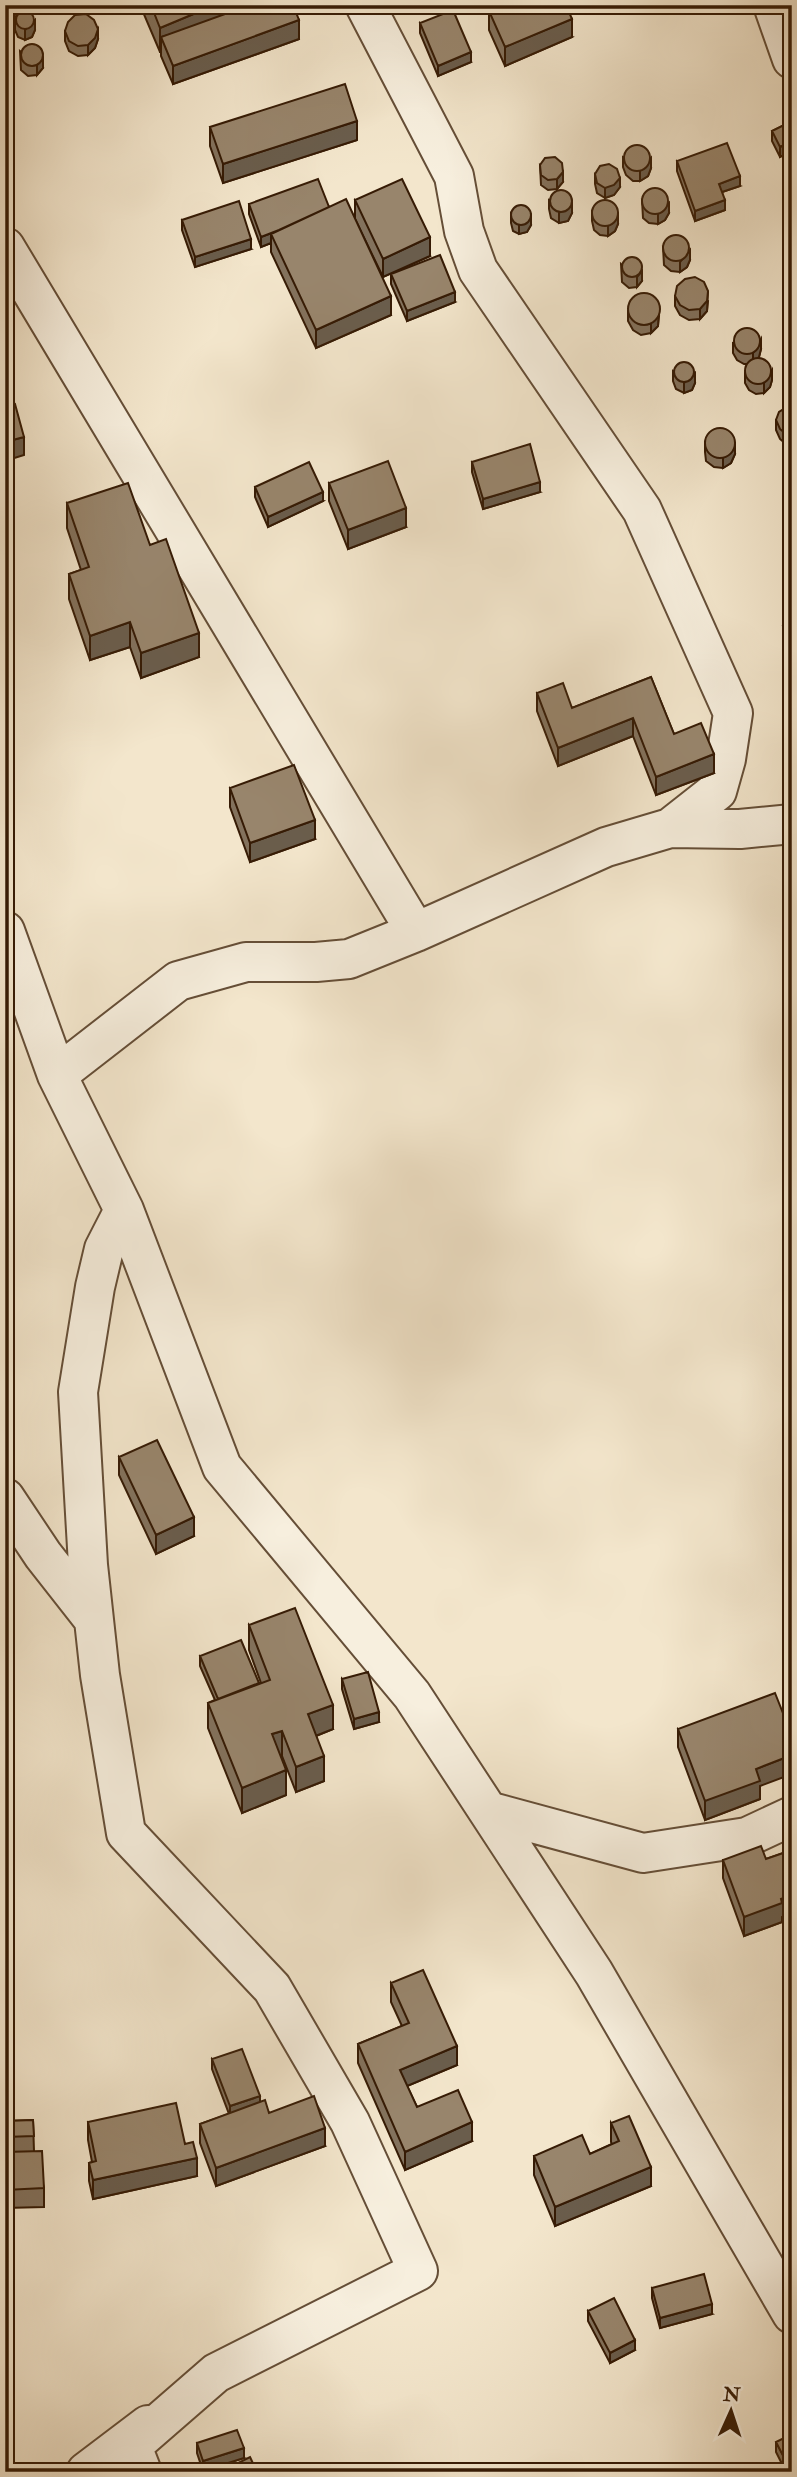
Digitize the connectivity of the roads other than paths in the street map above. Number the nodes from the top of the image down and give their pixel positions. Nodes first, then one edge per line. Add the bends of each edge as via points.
1 (365, 5) edge
2 (773, 5) edge
3 (792, 60) edge
4 (5, 247) edge
5 (792, 824) edge
6 (670, 828) junction
7 (5, 931) edge
8 (416, 932) junction
9 (57, 1075) junction
10 (124, 1210) junction
11 (5, 1498) edge
12 (94, 1620) junction
13 (488, 1811) junction
14 (792, 1815) edge
15 (792, 2314) edge
16 (216, 2373) junction
17 (86, 2472) edge
18 (142, 2472) edge

1 - 6 street via 454,176 464,231 478,270 642,510 733,713 717,791
2 - 3 street
4 - 8 street
5 - 6 street
6 - 8 street via 606,848
7 - 9 street
8 - 9 street via 349,959 246,962 178,981
9 - 10 street
10 - 12 street via 104,1249 78,1392
10 - 13 street via 222,1467 412,1695
11 - 12 street
12 - 16 street via 126,1833 272,1988 350,2122 418,2272
13 - 14 street via 643,1853 747,1837
13 - 15 street via 594,1973
16 - 17 street
16 - 18 street via 132,2446

